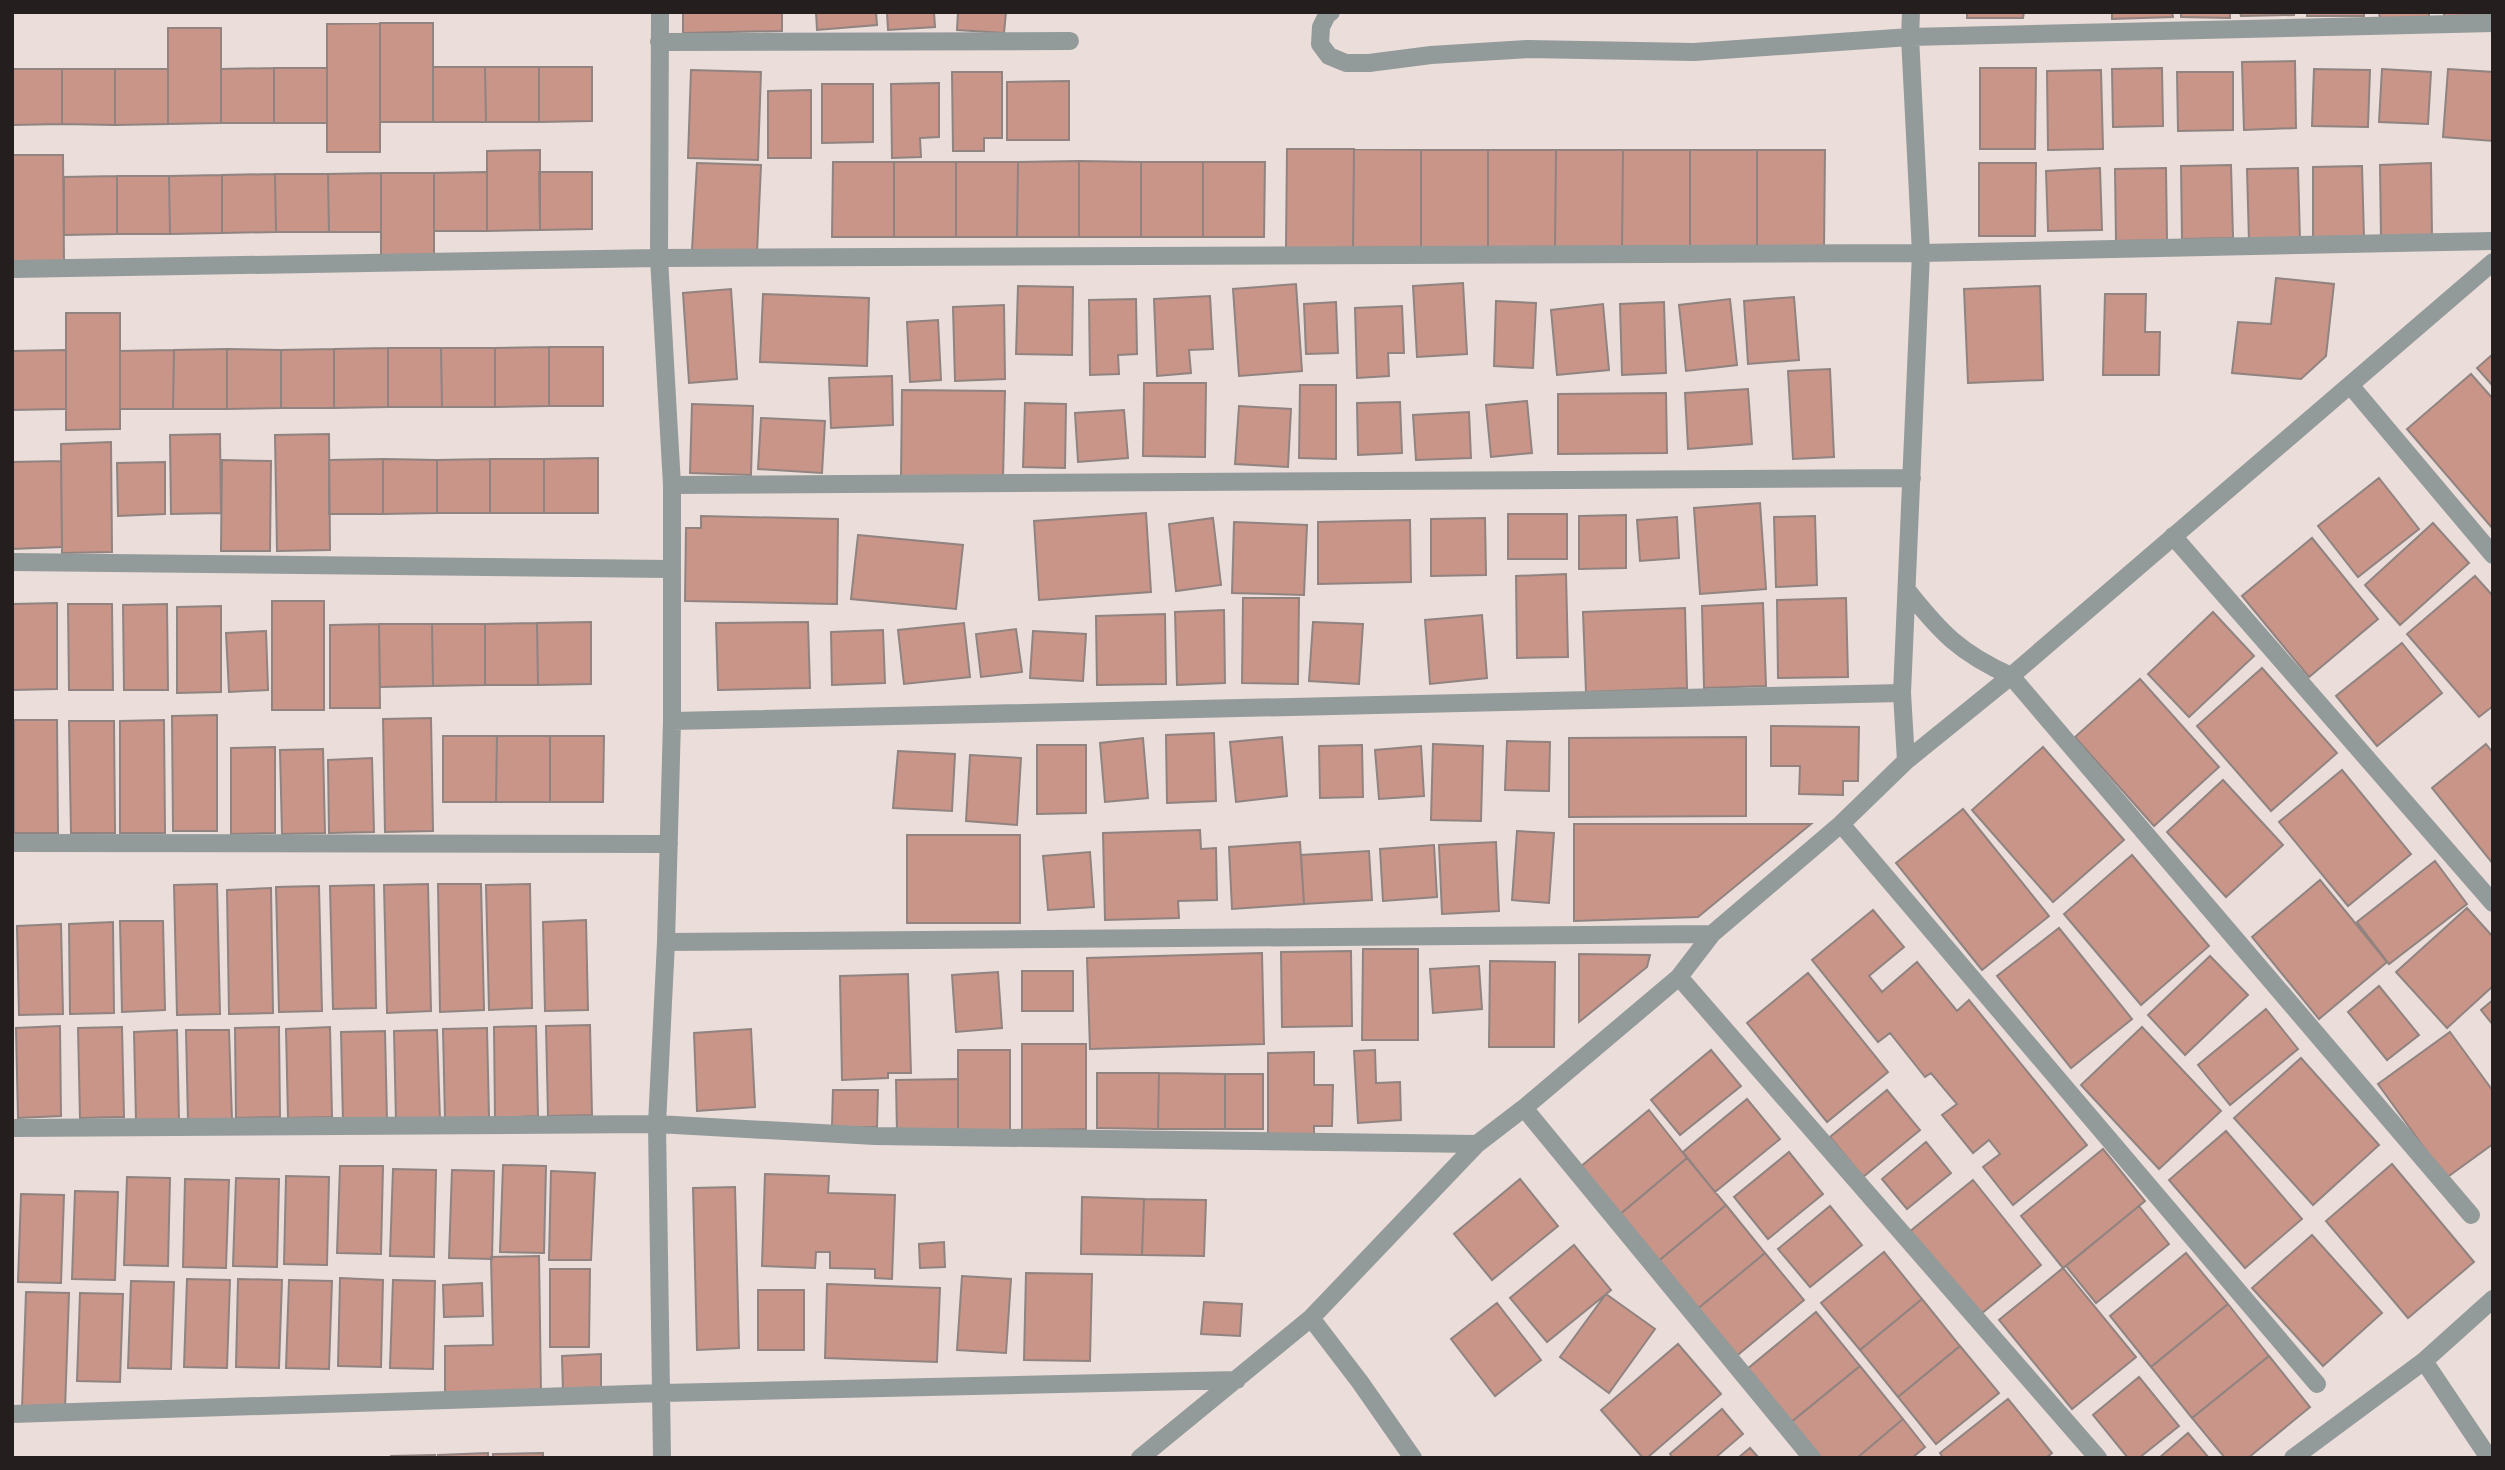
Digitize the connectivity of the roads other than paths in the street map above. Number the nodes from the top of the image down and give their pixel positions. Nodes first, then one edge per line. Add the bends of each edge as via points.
1 (660, 12) edge
2 (1332, 12) edge
3 (1911, 12) edge
4 (2493, 23) edge
5 (1910, 37) junction
6 (1070, 41) dead end
7 (659, 42) junction
8 (2493, 241) edge
9 (1921, 253) junction
10 (659, 258) junction
11 (2493, 262) edge
12 (12, 269) edge
13 (2350, 385) junction
14 (1912, 478) junction
15 (671, 485) junction
16 (2173, 536) junction
17 (2493, 555) edge
18 (12, 562) edge
19 (670, 569) junction
20 (1907, 590) junction
21 (2011, 676) junction
22 (1902, 693) junction
23 (672, 721) junction
24 (1906, 761) junction
25 (1841, 824) junction
26 (12, 843) edge
27 (669, 844) junction
28 (2493, 904) edge
29 (1712, 934) junction
30 (666, 942) junction
31 (1679, 976) junction
32 (1524, 1108) junction
33 (657, 1124) junction
34 (12, 1128) edge
35 (1478, 1144) junction
36 (2471, 1215) dead end
37 (2493, 1299) edge
38 (1311, 1318) junction
39 (2424, 1361) junction
40 (1237, 1380) junction
41 (2317, 1384) dead end
42 (662, 1393) junction
43 (12, 1414) edge
44 (662, 1458) edge
45 (1140, 1458) edge
46 (1413, 1458) edge
47 (1812, 1458) edge
48 (2098, 1458) edge
49 (2293, 1458) edge
50 (2488, 1458) edge

1 - 7 street
2 - 5 street via 1321,27 1320,44 1329,56 1346,63 1528,49 1694,51
3 - 5 street
4 - 5 street
5 - 9 street
6 - 7 street
7 - 10 street
8 - 9 street
9 - 10 street
9 - 14 street
10 - 12 street
10 - 15 street
11 - 13 street
13 - 16 street
13 - 17 street
14 - 15 street
14 - 20 street
15 - 19 street
16 - 21 street
16 - 28 street
18 - 19 street
19 - 23 street
20 - 21 street via 1956,644
20 - 22 street
21 - 24 street
21 - 36 street
22 - 23 street
22 - 24 street
23 - 27 street
24 - 25 street
25 - 29 street
25 - 41 street
26 - 27 street
27 - 30 street
29 - 30 street
29 - 31 street
30 - 33 street
31 - 32 street
31 - 48 street
32 - 35 street
32 - 47 street
33 - 34 street
33 - 35 street via 875,1136
33 - 42 street
35 - 38 street
37 - 39 street
38 - 40 street
38 - 46 street
39 - 49 street
39 - 50 street
40 - 42 street
40 - 45 street
42 - 43 street
42 - 44 street

